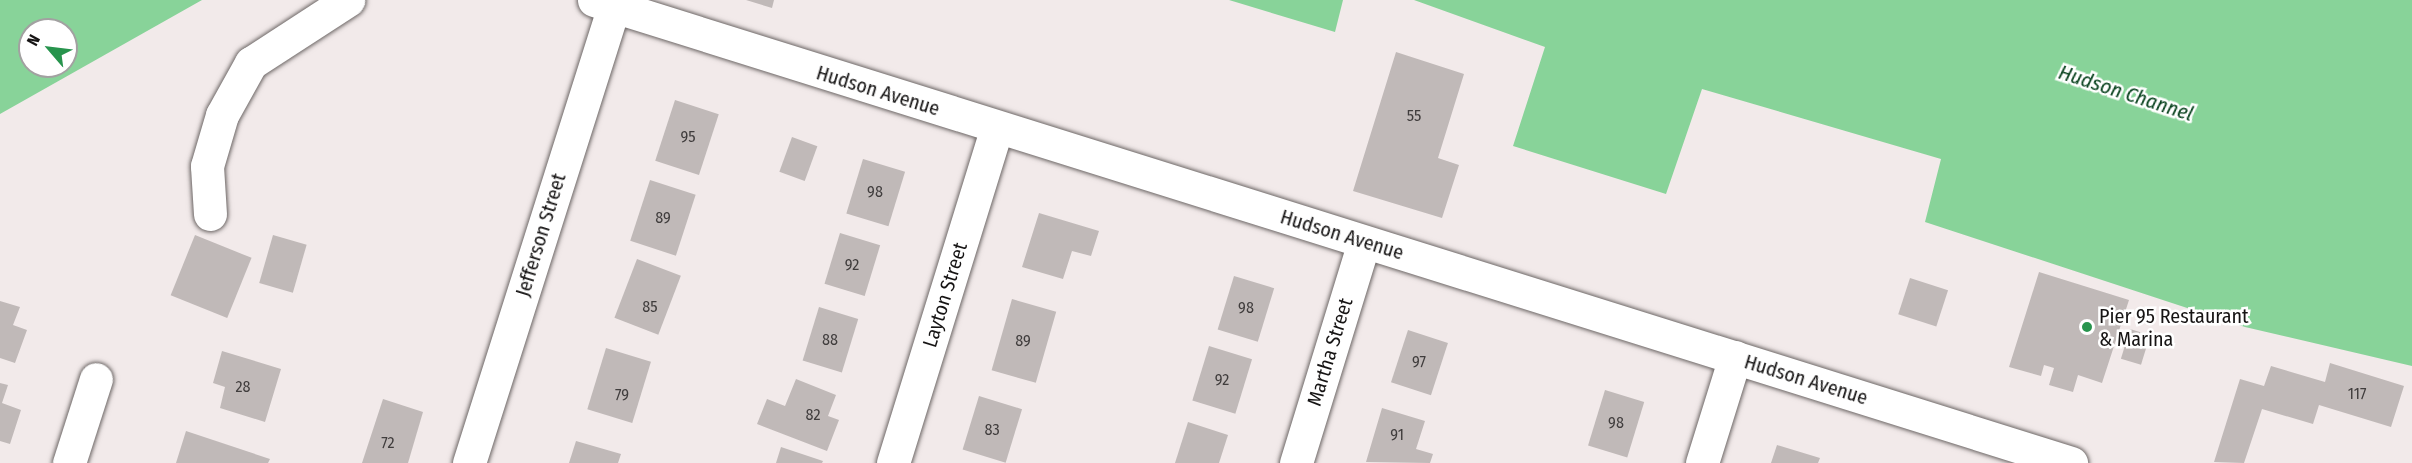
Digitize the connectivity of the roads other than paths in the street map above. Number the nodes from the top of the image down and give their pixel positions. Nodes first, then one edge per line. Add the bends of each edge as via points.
1 (348, 0) edge
2 (603, 4) edge
3 (997, 128) junction
4 (210, 214) dead end
5 (1364, 242) junction
6 (1735, 357) junction
7 (96, 379) dead end
8 (69, 463) edge
9 (469, 463) edge
10 (892, 463) edge
11 (1296, 463) edge
12 (1702, 463) edge
13 (2071, 463) edge

1 - 4 street via 251,63 222,115 207,166
2 - 3 street, Hudson Avenue
2 - 9 street, Jefferson Street
3 - 5 street, Hudson Avenue
3 - 10 street, Layton Street
5 - 6 street, Hudson Avenue
5 - 11 street, Martha Street
6 - 12 street
6 - 13 street, Hudson Avenue
7 - 8 street

